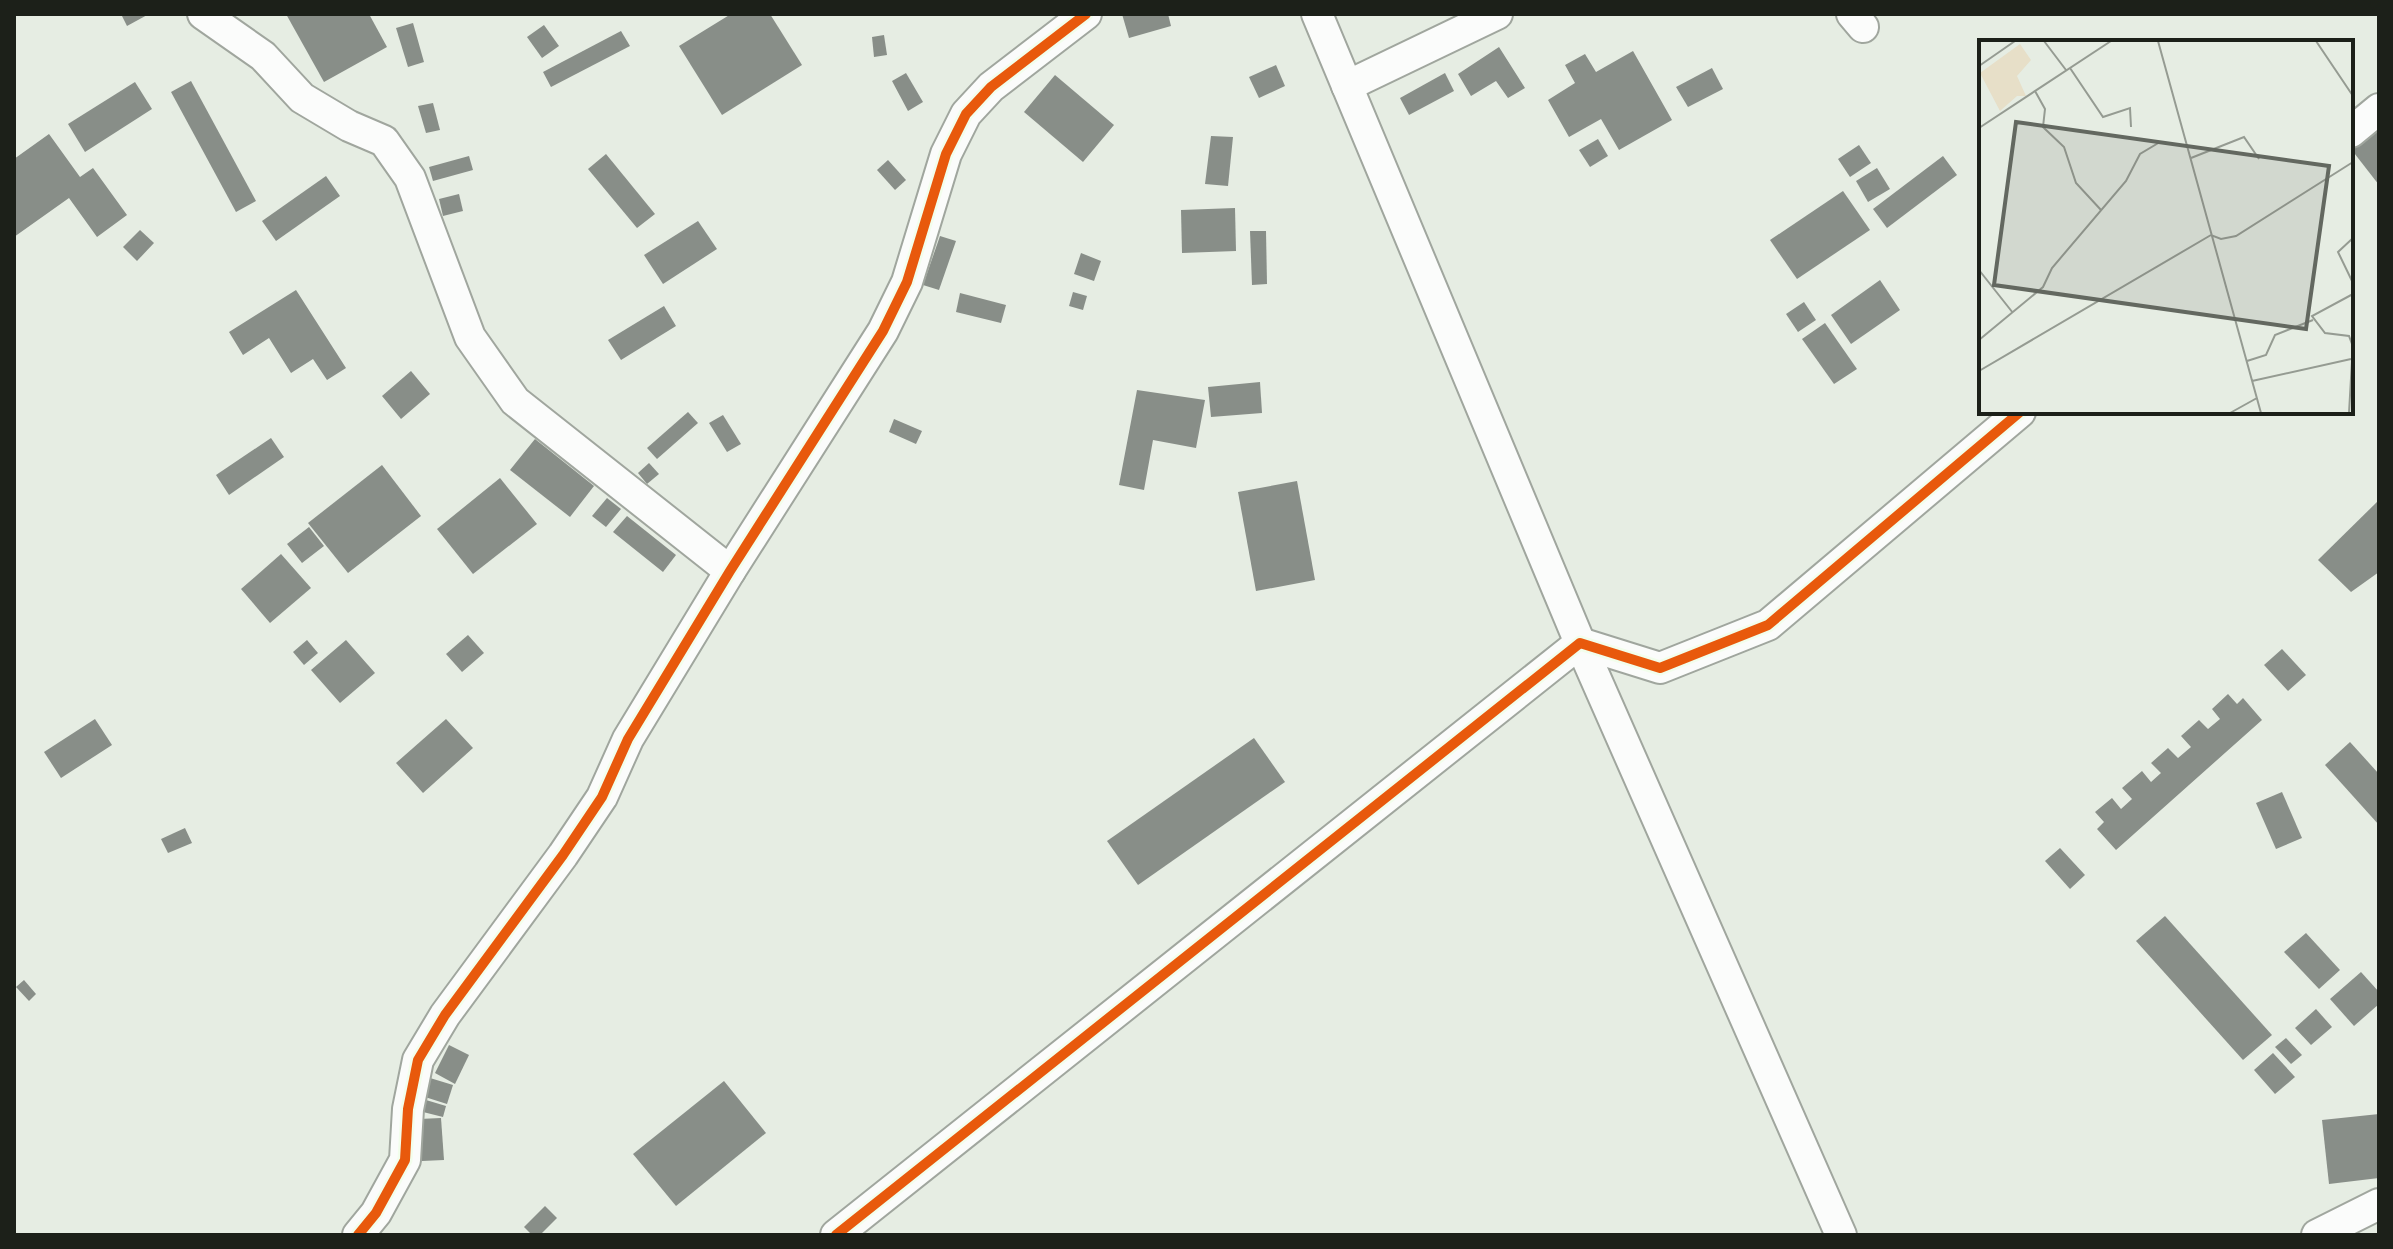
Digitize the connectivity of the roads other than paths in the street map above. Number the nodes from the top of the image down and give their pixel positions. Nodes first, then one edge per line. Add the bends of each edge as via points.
1 (203, 14) edge
2 (1086, 14) edge
3 (1317, 14) edge
4 (1497, 14) edge
5 (1347, 86) junction
6 (2379, 109) edge
7 (2353, 130) edge
8 (2018, 414) edge
9 (730, 571) junction
10 (1580, 643) junction
11 (2379, 1204) edge
12 (358, 1235) edge
13 (836, 1235) edge
14 (1841, 1235) edge
15 (2317, 1235) edge

1 - 9 street via 263,56 302,98 384,141 410,178 470,337 515,401
2 - 9 street via 991,87 966,114 946,154 907,282 883,331
3 - 5 street
4 - 5 street
5 - 10 street
6 - 7 street
8 - 10 street via 1768,625 1660,668
9 - 12 street via 628,739 602,797 418,1060 405,1160
10 - 13 street
10 - 14 street
11 - 15 street

